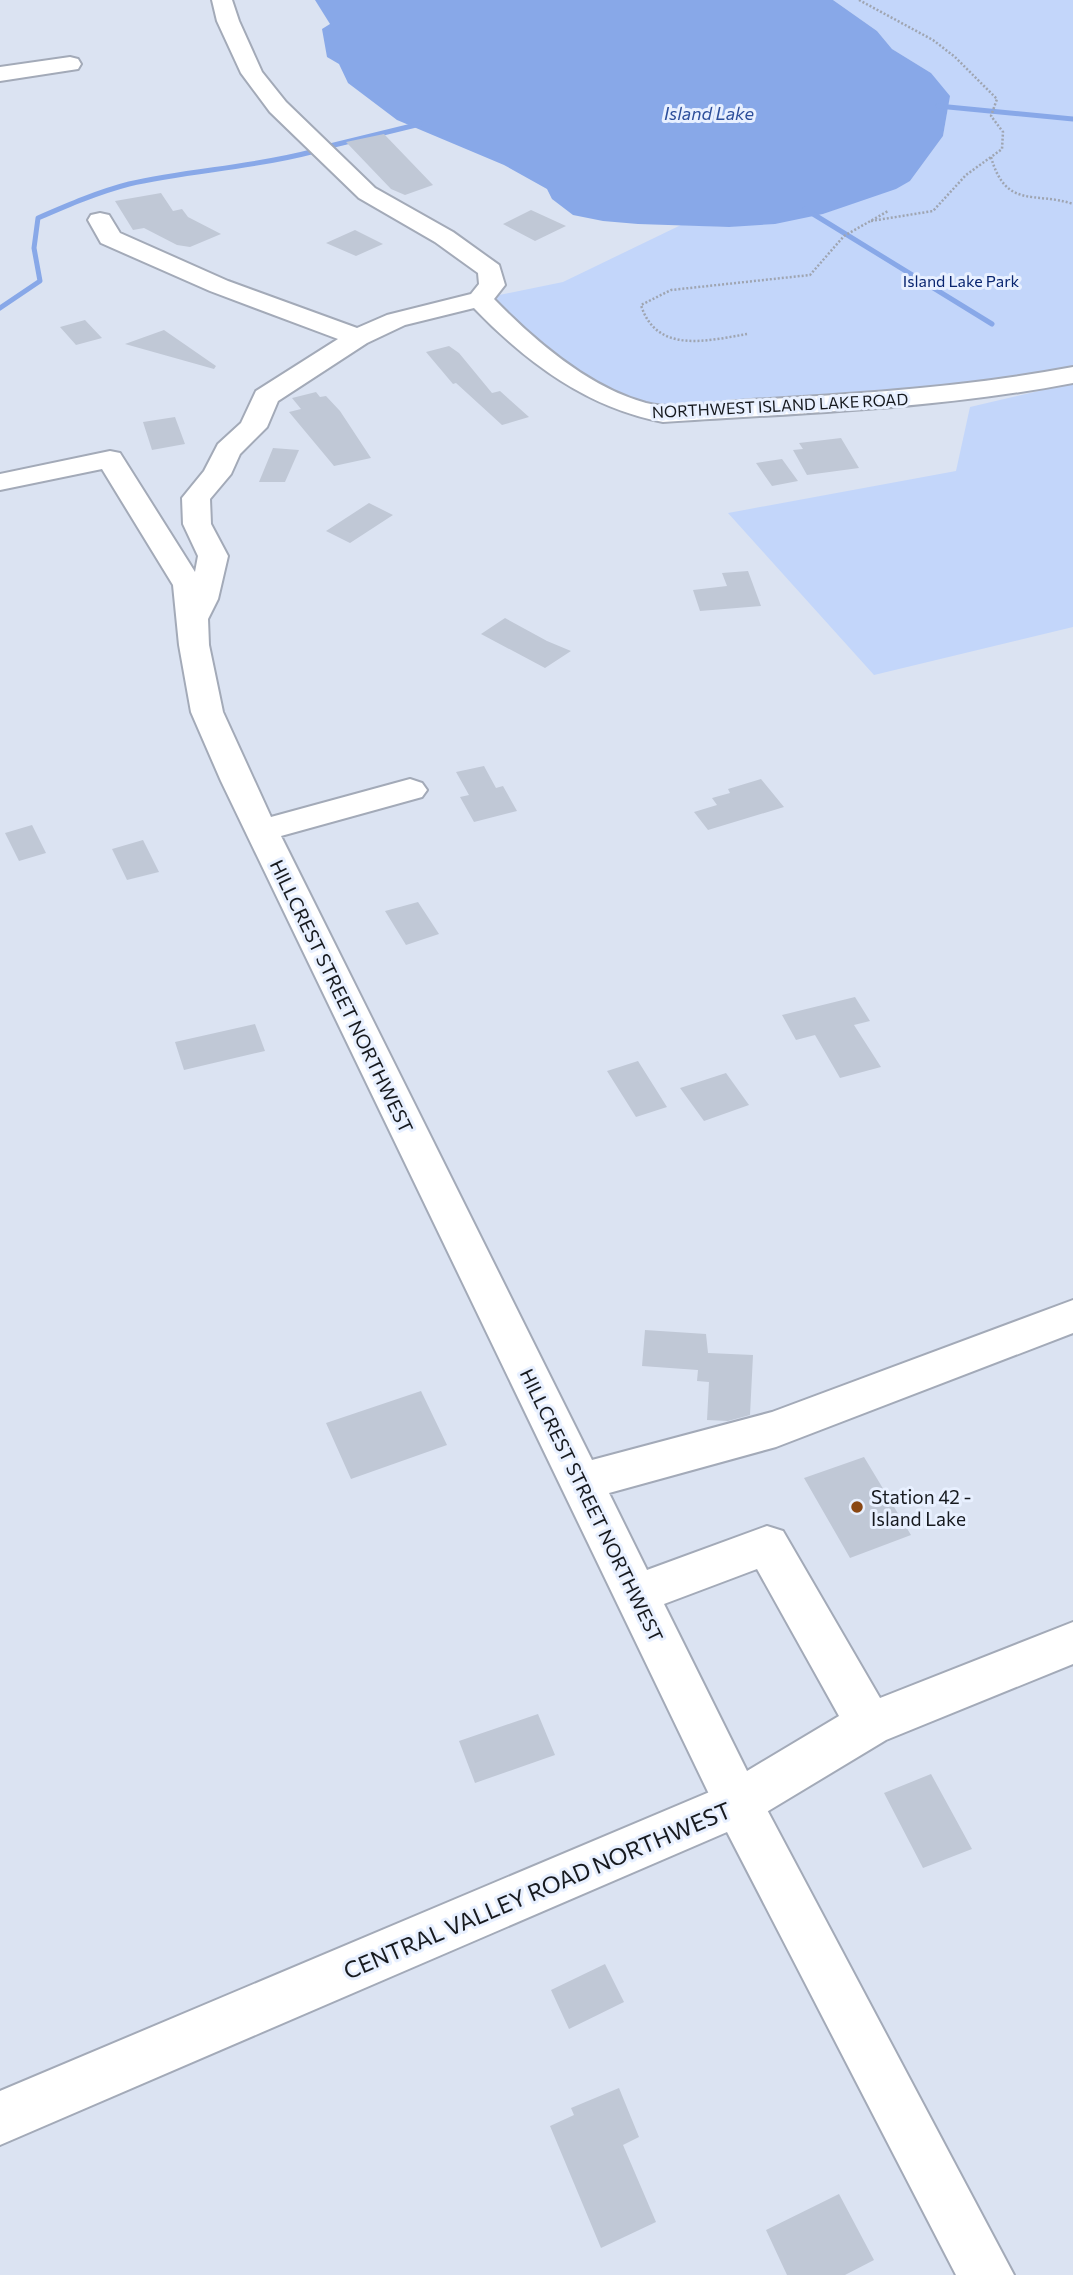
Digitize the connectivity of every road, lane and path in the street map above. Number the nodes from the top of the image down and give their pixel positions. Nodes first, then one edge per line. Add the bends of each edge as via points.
1 (222, 0) edge
2 (859, 0) edge
3 (70, 64) dead end
4 (0, 74) edge
5 (991, 157) junction
6 (1073, 204) edge
7 (888, 211) dead end
8 (100, 220) dead end
9 (866, 222) junction
10 (480, 299) junction
11 (747, 334) dead end
12 (358, 337) junction
13 (1073, 375) edge
14 (0, 482) edge
15 (193, 620) junction
16 (410, 790) dead end
17 (261, 831) junction
18 (1073, 1316) edge
19 (580, 1482) junction
20 (636, 1594) junction
21 (1073, 1643) edge
22 (869, 1724) junction
23 (738, 1803) junction
24 (0, 2118) edge
25 (986, 2275) edge

1 - 10 street via 252,73 278,107 367,192 490,270 492,285
2 - 5 path via 933,40 996,99 991,116 1003,132 1002,149
3 - 4 street
5 - 6 path via 993,168 1013,194
5 - 9 path via 966,175 933,211
7 - 9 path
8 - 12 street via 110,238 219,286
9 - 11 path via 839,240 820,269 810,275 671,290 641,305 644,321 676,340
10 - 12 street, HILLCREST STREET NORTHWEST via 397,320
10 - 13 street, NORTHWEST ISLAND LAKE ROAD via 499,321 570,373 616,402 642,412 941,396
12 - 15 street, HILLCREST STREET NORTHWEST via 266,397 253,427 228,450 217,474 196,498 197,524 213,556
14 - 15 street via 110,459 188,585
15 - 17 street, HILLCREST STREET NORTHWEST via 207,712
16 - 17 street
17 - 19 street, HILLCREST STREET NORTHWEST
18 - 19 street via 776,1429
19 - 20 street, HILLCREST STREET NORTHWEST
20 - 22 street via 767,1545
20 - 23 street, HILLCREST STREET NORTHWEST
21 - 22 street
22 - 23 street
23 - 24 street, CENTRAL VALLEY ROAD NORTHWEST
23 - 25 street, CENTRAL VALLEY ROAD NORTHWEST

